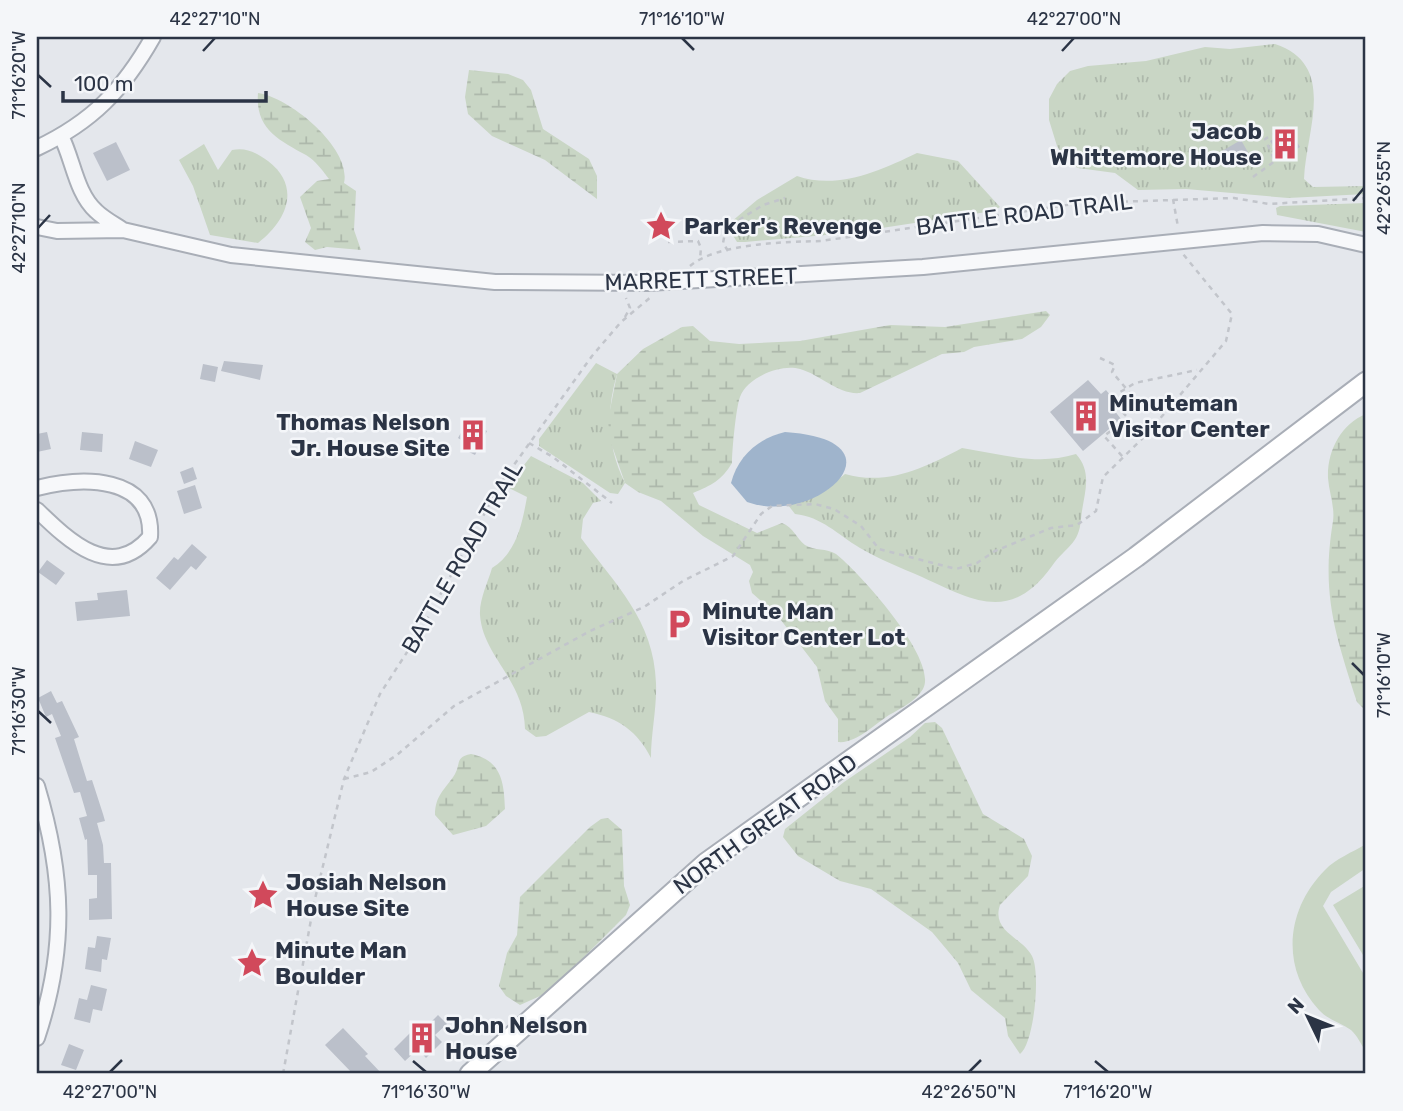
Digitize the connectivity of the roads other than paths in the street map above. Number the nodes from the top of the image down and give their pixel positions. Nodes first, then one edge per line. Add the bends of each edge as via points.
1 (153, 37) edge
2 (61, 136) junction
3 (37, 148) edge
4 (37, 227) edge
5 (123, 230) junction
6 (1366, 245) edge
7 (1366, 382) edge
8 (37, 488) edge
9 (37, 510) edge
10 (37, 786) edge
11 (37, 1038) edge
12 (470, 1074) edge

1 - 2 street via 107,102
2 - 3 street
2 - 5 street via 94,209
4 - 5 street, MARRETT STREET
5 - 6 street, MARRETT STREET via 225,253 495,282 669,283 923,267 1290,233
7 - 12 main road, NORTH GREAT ROAD via 1045,623 706,863
8 - 9 street via 90,483 133,492 147,506 150,537 127,557 113,559 70,540
10 - 11 street via 55,858 61,919

